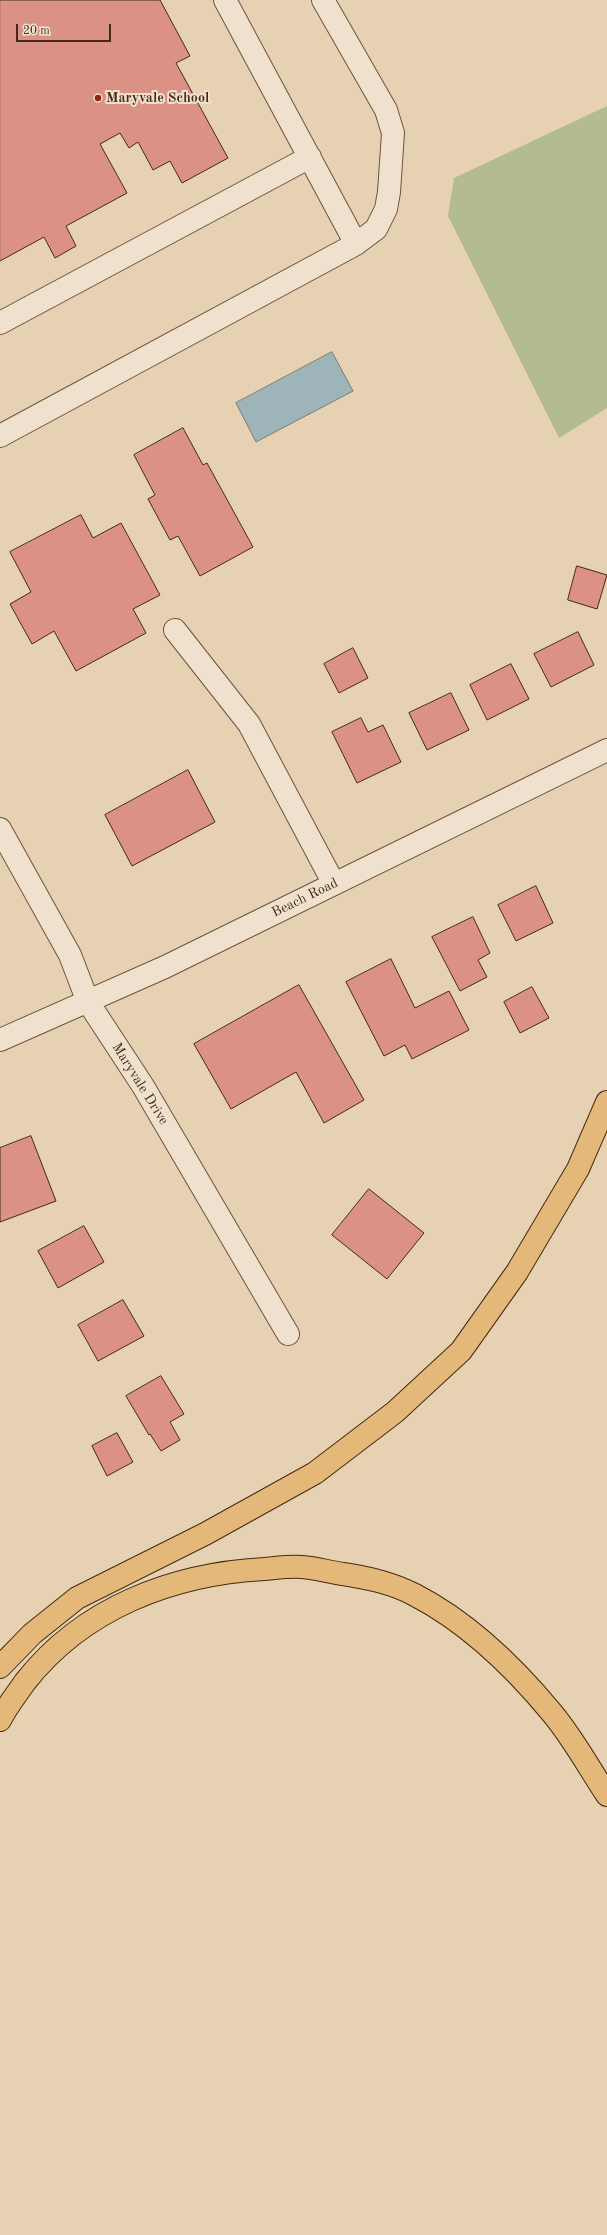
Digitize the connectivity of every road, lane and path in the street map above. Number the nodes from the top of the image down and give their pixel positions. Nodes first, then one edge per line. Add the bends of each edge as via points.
1 (225, 0) edge
2 (323, 0) edge
3 (310, 157) junction
4 (356, 244) junction
5 (0, 324) edge
6 (0, 436) edge
7 (175, 630) dead end
8 (607, 750) edge
9 (3, 840) edge
10 (334, 884) junction
11 (88, 1002) junction
12 (0, 1040) edge
13 (607, 1102) edge
14 (288, 1334) dead end
15 (0, 1667) edge
16 (0, 1720) edge
17 (607, 1795) edge

1 - 3 street
2 - 4 street via 386,110 393,133 386,209 376,229
3 - 4 street
3 - 5 street
4 - 6 street
7 - 10 street via 249,724
8 - 10 street, Beach Road
9 - 11 street, Maryvale Drive via 70,955
10 - 11 street, Beach Road
11 - 12 street, Beach Road
11 - 14 street, Maryvale Drive via 143,1086
13 - 15 highway via 578,1169 517,1272 460,1351 395,1412 315,1473 205,1534 77,1598 32,1634
16 - 17 highway via 6,1707 33,1672 57,1648 90,1621 133,1598 173,1584 236,1570 300,1567 382,1581 416,1595 458,1622 502,1657 553,1714

